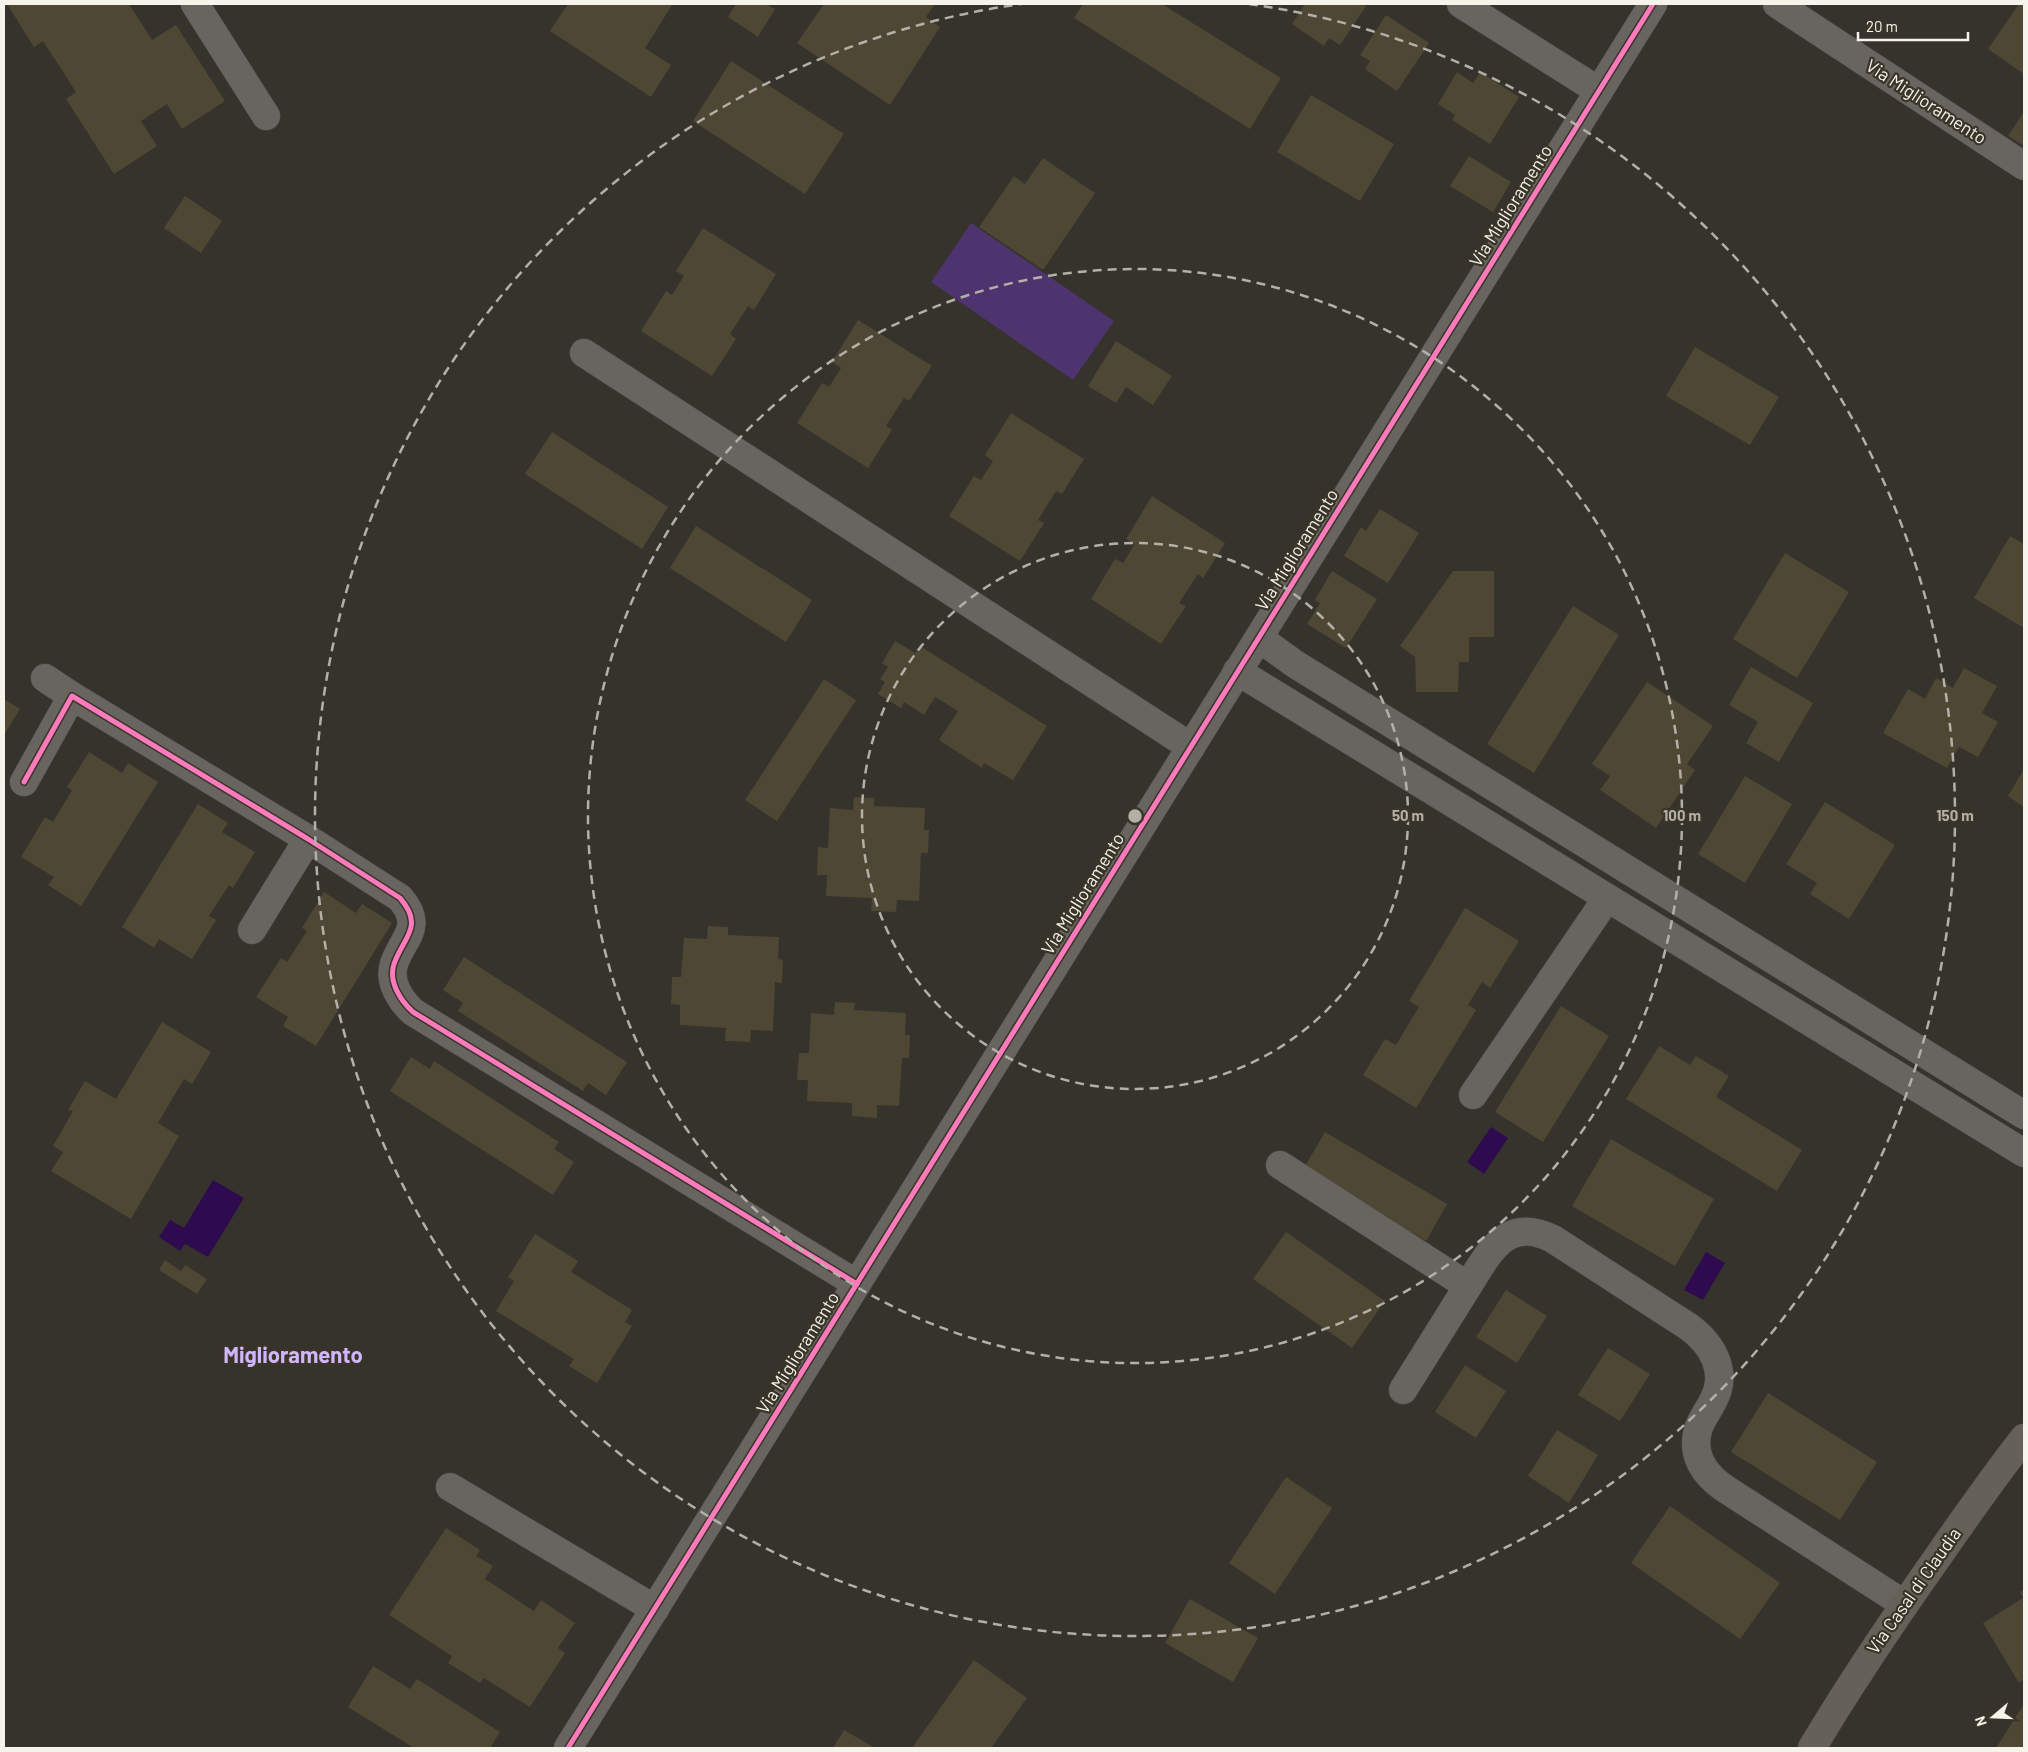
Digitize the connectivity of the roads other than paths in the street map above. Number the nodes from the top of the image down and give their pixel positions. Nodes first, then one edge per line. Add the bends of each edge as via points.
1 (195, 4) edge
2 (1461, 4) edge
3 (1653, 4) edge
4 (1777, 4) edge
5 (1599, 91) junction
6 (266, 116) dead end
7 (2024, 166) edge
8 (584, 353) dead end
9 (1259, 638) junction
10 (1237, 671) junction
11 (45, 678) dead end
12 (72, 696) junction
13 (1192, 746) junction
14 (24, 782) dead end
15 (308, 839) junction
16 (1607, 898) junction
17 (252, 930) dead end
18 (1474, 1095) dead end
19 (2024, 1115) edge
20 (2024, 1153) edge
21 (1280, 1166) dead end
22 (857, 1284) junction
23 (1468, 1286) junction
24 (1403, 1390) dead end
25 (2024, 1438) edge
26 (450, 1487) dead end
27 (1904, 1604) junction
28 (655, 1609) junction
29 (568, 1748) edge
30 (1812, 1748) edge

1 - 6 street
2 - 5 street
3 - 5 street, Via Miglioramento
4 - 7 street, Via Miglioramento
5 - 9 street, Via Miglioramento
8 - 13 street
9 - 10 street, Via Miglioramento
9 - 19 street
10 - 13 street, Via Miglioramento
10 - 16 street
11 - 12 street
12 - 14 street
12 - 15 street
13 - 22 street, Via Miglioramento
15 - 17 street
15 - 22 street via 392,892 407,906 410,934 393,973 401,1000 413,1012
16 - 18 street
16 - 20 street
21 - 23 street
22 - 28 street, Via Miglioramento
23 - 24 street
23 - 27 street via 1495,1245 1518,1231 1529,1231 1553,1239 1689,1326 1708,1344 1718,1364 1715,1397 1697,1430 1697,1454 1707,1474
25 - 27 street, Via Casal di Claudia
26 - 28 street
27 - 30 street, Via Casal di Claudia
28 - 29 street, Via Miglioramento

